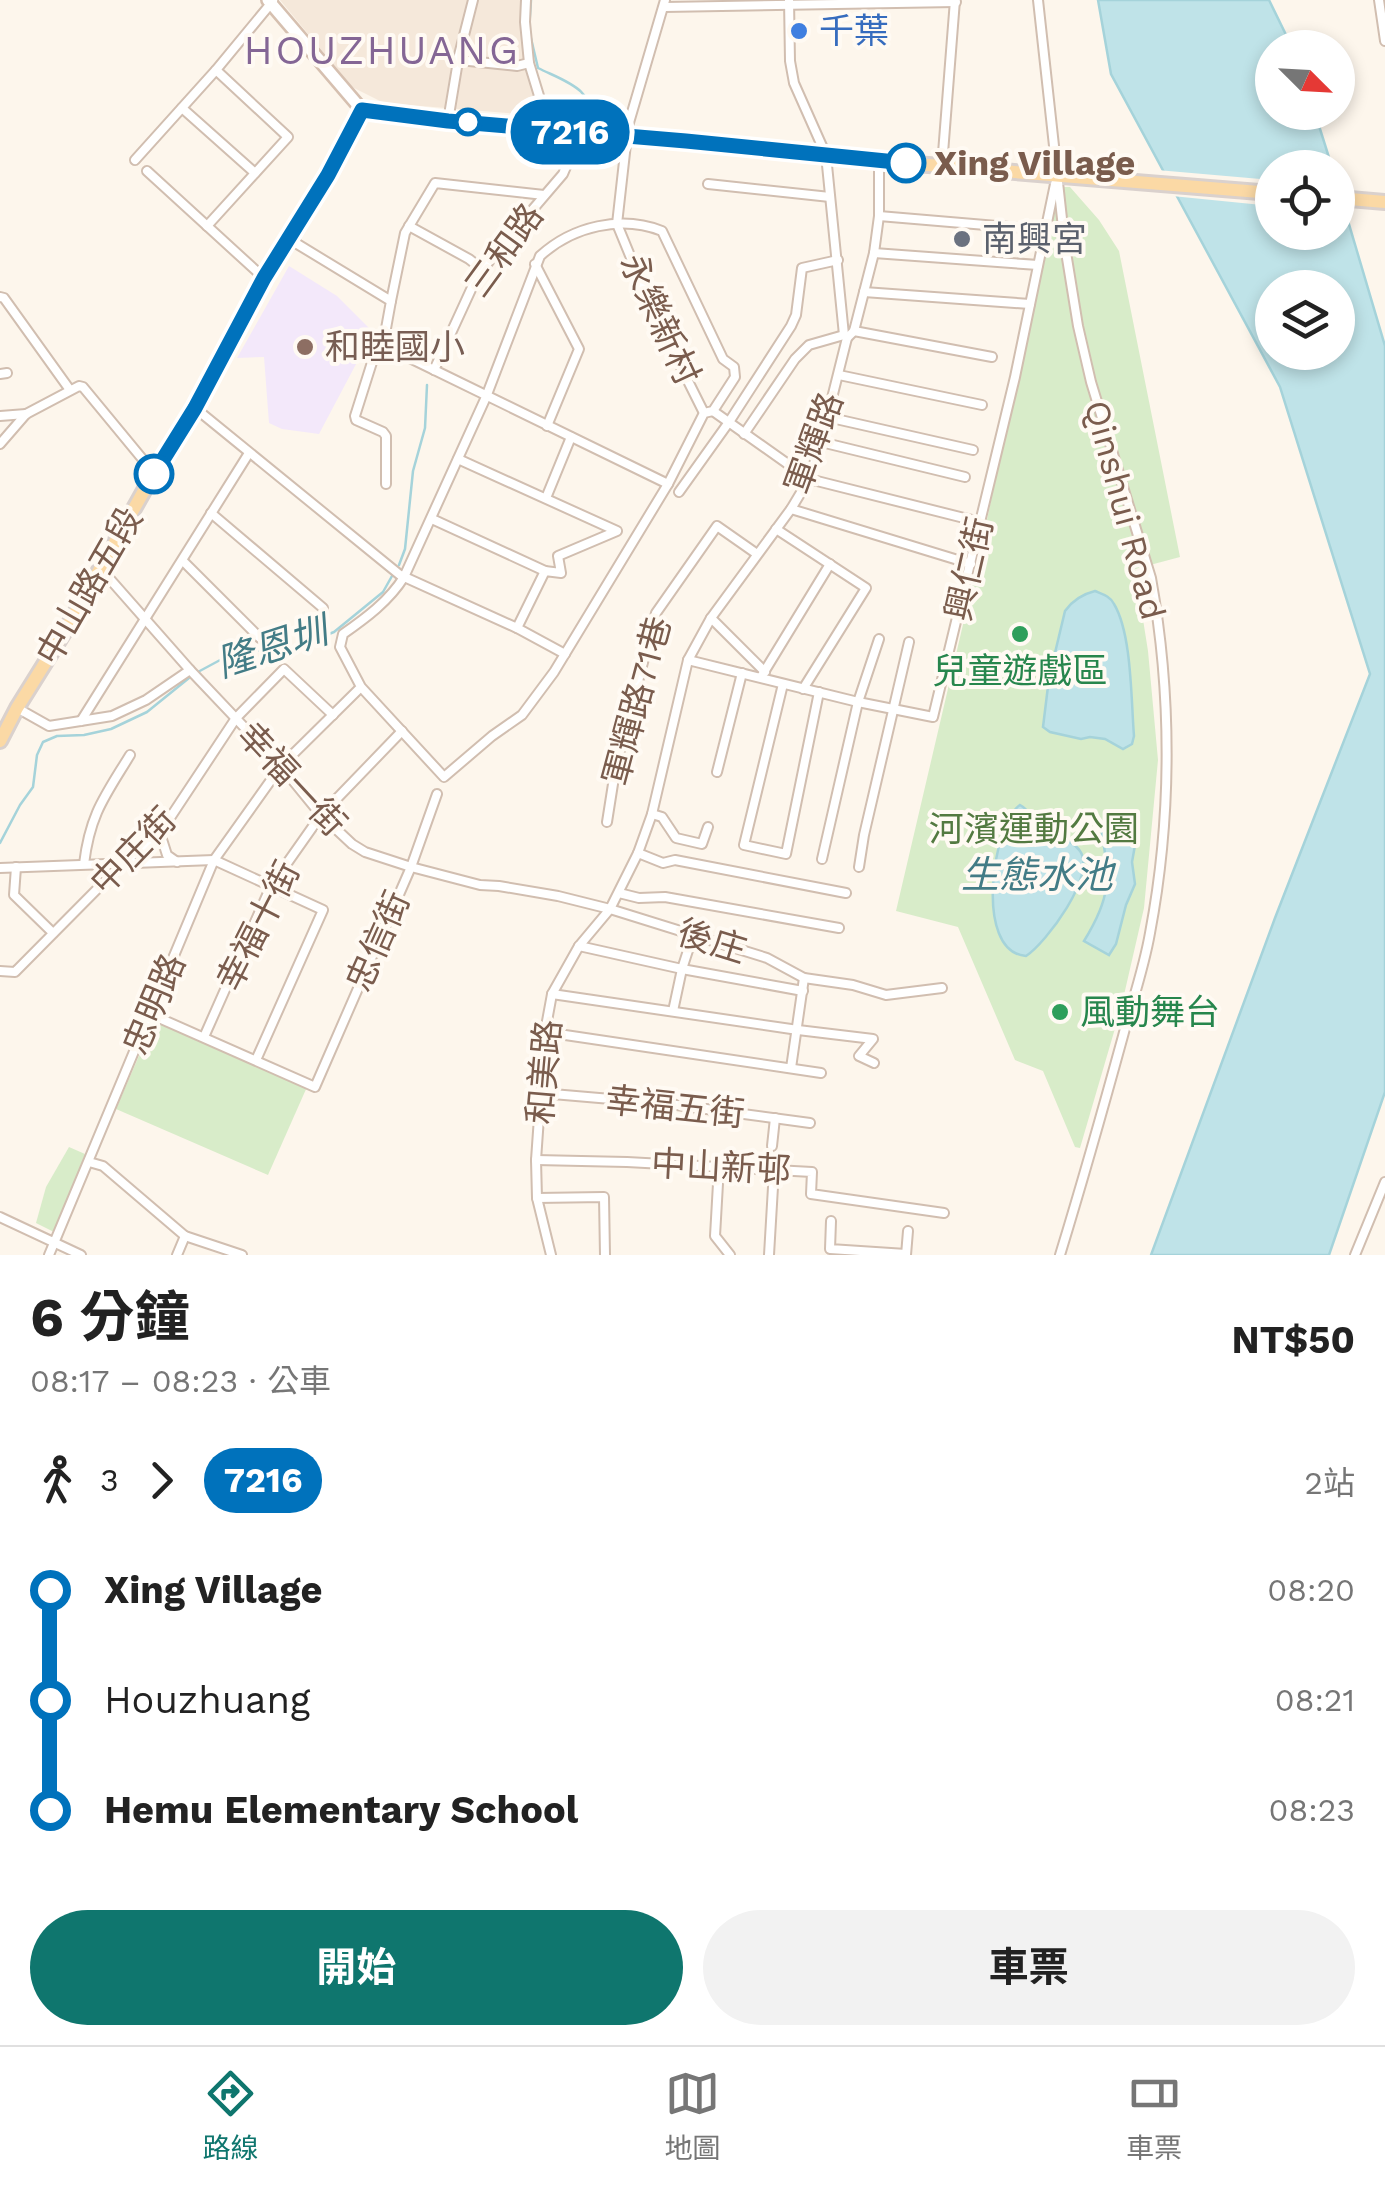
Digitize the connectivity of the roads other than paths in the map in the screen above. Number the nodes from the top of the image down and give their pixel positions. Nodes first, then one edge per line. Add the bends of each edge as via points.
1 (473, 0) edge
2 (526, 0) edge
3 (1038, 0) edge
4 (1379, 0) edge
5 (271, 1) edge
6 (956, 1) edge
7 (789, 2) edge
8 (895, 2) edge
9 (665, 3) edge
10 (1385, 41) edge
11 (469, 61) dead end
12 (529, 62) junction
13 (216, 70) junction
14 (182, 108) junction
15 (362, 110) junction
16 (448, 121) junction
17 (537, 128) junction
18 (572, 132) junction
19 (626, 136) junction
20 (826, 154) junction
21 (135, 160) dead end
22 (879, 161) junction
23 (942, 166) junction
24 (147, 170) dead end
25 (254, 173) junction
26 (1056, 175) junction
27 (708, 184) dead end
28 (1255, 192) edge
29 (544, 194) junction
30 (830, 198) junction
31 (1355, 199) edge
32 (1385, 202) edge
33 (879, 216) junction
34 (617, 224) junction
35 (207, 226) junction
36 (408, 226) junction
37 (1046, 230) junction
38 (289, 239) junction
39 (874, 253) junction
40 (838, 260) junction
41 (535, 264) junction
42 (1038, 264) junction
43 (483, 270) junction
44 (264, 278) junction
45 (864, 292) junction
46 (0, 296) edge
47 (390, 300) junction
48 (1030, 304) junction
49 (849, 334) junction
50 (382, 345) junction
51 (992, 357) dead end
52 (434, 370) junction
53 (838, 375) junction
54 (70, 390) junction
55 (486, 396) junction
56 (982, 405) dead end
57 (195, 408) junction
58 (708, 412) junction
59 (26, 414) junction
60 (0, 416) edge
61 (827, 417) junction
62 (729, 422) junction
63 (547, 426) junction
64 (744, 434) junction
65 (571, 437) junction
66 (822, 442) junction
67 (0, 444) edge
68 (973, 450) dead end
69 (250, 453) junction
70 (458, 459) junction
71 (154, 474) junction
72 (966, 476) dead end
73 (809, 479) junction
74 (386, 484) dead end
75 (668, 484) junction
76 (680, 492) dead end
77 (546, 498) junction
78 (791, 509) junction
79 (211, 512) junction
80 (432, 519) junction
81 (980, 522) junction
82 (776, 530) junction
83 (757, 554) junction
84 (184, 561) junction
85 (830, 564) junction
86 (971, 564) junction
87 (101, 569) junction
88 (545, 570) junction
89 (404, 577) junction
90 (323, 608) dead end
91 (145, 617) junction
92 (710, 618) junction
93 (517, 628) junction
94 (260, 639) dead end
95 (878, 639) dead end
96 (910, 642) dead end
97 (565, 654) junction
98 (688, 660) junction
99 (190, 670) junction
100 (742, 673) junction
101 (763, 675) junction
102 (783, 684) junction
103 (361, 687) junction
104 (803, 688) junction
105 (818, 692) junction
106 (858, 702) junction
107 (17, 708) junction
108 (893, 710) junction
109 (333, 714) junction
110 (236, 718) junction
111 (81, 721) junction
112 (402, 731) junction
113 (0, 741) edge
114 (130, 754) dead end
115 (281, 766) junction
116 (717, 772) dead end
117 (437, 794) dead end
118 (652, 814) junction
119 (321, 815) junction
120 (606, 822) dead end
121 (708, 826) dead end
122 (160, 833) junction
123 (638, 852) junction
124 (822, 859) dead end
125 (214, 860) junction
126 (176, 862) junction
127 (84, 864) junction
128 (122, 864) junction
129 (16, 867) junction
130 (859, 867) dead end
131 (0, 868) edge
132 (410, 868) junction
133 (480, 885) joint
134 (270, 886) junction
135 (846, 892) dead end
136 (619, 893) junction
137 (610, 909) junction
138 (839, 928) dead end
139 (53, 933) junction
140 (693, 935) junction
141 (579, 946) junction
142 (682, 968) junction
143 (0, 974) edge
144 (804, 978) junction
145 (942, 988) dead end
146 (803, 991) junction
147 (552, 994) junction
148 (673, 1011) junction
149 (150, 1014) junction
150 (798, 1030) junction
151 (545, 1032) junction
152 (204, 1038) junction
153 (256, 1060) junction
154 (874, 1063) dead end
155 (791, 1068) junction
156 (821, 1073) dead end
157 (541, 1093) junction
158 (775, 1118) junction
159 (810, 1123) dead end
160 (772, 1146) dead end
161 (536, 1160) junction
162 (88, 1162) junction
163 (719, 1166) junction
164 (774, 1170) junction
165 (1385, 1182) edge
166 (537, 1198) junction
167 (944, 1213) dead end
168 (0, 1218) edge
169 (831, 1221) dead end
170 (908, 1231) dead end
171 (186, 1236) junction
172 (55, 1242) junction
173 (242, 1254) edge
174 (906, 1254) edge
175 (49, 1255) edge
176 (81, 1255) edge
177 (176, 1255) edge
178 (551, 1255) edge
179 (605, 1255) edge
180 (730, 1255) edge
181 (769, 1255) edge
182 (1060, 1255) edge
183 (1355, 1255) edge

1 - 16 street
2 - 12 street
3 - 26 street
4 - 10 street
5 - 13 street
5 - 15 main road
6 - 8 street
6 - 23 street
7 - 8 street
7 - 9 street
7 - 20 street, 軍輝路 via 794,83
9 - 19 street, 永樂新村
11 - 12 street
12 - 17 street via 540,99
13 - 14 street
13 - 25 street via 288,137
14 - 21 street
14 - 25 street
15 - 16 main road
15 - 38 main road, 中山路五段
16 - 17 main road
17 - 18 main road
18 - 19 main road
18 - 29 street, 三和路 via 566,167
19 - 20 main road
19 - 34 street, 永樂新村
20 - 22 main road
20 - 30 street, 軍輝路
22 - 23 main road
22 - 33 street
23 - 26 main road
24 - 35 street
25 - 35 street
26 - 28 main road
26 - 37 street, 興仁街
26 - 182 street, Qinshui Road via 1091,382 1151,578 1167,785 1150,936
27 - 30 street
29 - 36 street via 435,183
29 - 43 street, 三和路
30 - 40 street, 軍輝路
31 - 32 main road
33 - 37 street
33 - 39 street
34 - 41 street, 永樂新村 via 554,243
34 - 58 street, 永樂新村 via 652,309
34 - 58 street, 永樂新村 via 662,231 724,359 734,366 735,376
35 - 44 street
36 - 43 street
36 - 47 street
37 - 42 street, 興仁街
38 - 44 main road, 中山路五段
38 - 47 street
39 - 42 street
39 - 45 street
40 - 49 street, 軍輝路
40 - 62 street via 802,268 791,326
41 - 55 street, 永樂新村
41 - 63 street via 580,350
42 - 48 street, 興仁街
43 - 52 street, 三和路
44 - 57 main road, 中山路五段
45 - 48 street
45 - 49 street
46 - 54 street
47 - 50 street
48 - 81 street, 興仁街
49 - 51 street
49 - 53 street, 軍輝路
49 - 64 street via 809,344
50 - 52 street
50 - 74 street via 355,416 386,436
52 - 55 street
53 - 56 street
53 - 61 street, 軍輝路
54 - 59 street
54 - 71 street via 83,387
55 - 63 street
55 - 70 street, 永樂新村
57 - 69 street
57 - 71 main road, 中山路五段
58 - 62 street
58 - 75 street, 永樂新村
59 - 60 street
59 - 67 street
61 - 66 street, 軍輝路
61 - 68 street
62 - 64 street
62 - 76 street
63 - 65 street
64 - 73 street
65 - 75 street
65 - 77 street
66 - 72 street
66 - 73 street, 軍輝路
69 - 79 street
69 - 89 street
70 - 77 street
70 - 80 street, 永樂新村
71 - 87 main road, 中山路五段
73 - 78 street, 軍輝路
73 - 81 street
75 - 97 street, 永樂新村
77 - 88 street via 617,531 558,556 562,573
78 - 82 street, 軍輝路
78 - 86 street
79 - 84 street
79 - 90 street
80 - 88 street
80 - 89 street, 永樂新村
81 - 86 street, 興仁街
82 - 83 street, 軍輝路
82 - 85 street
83 - 92 street, 軍輝路
83 - 120 street, 軍輝路71巷 via 717,526 656,613
84 - 91 street
84 - 94 street
85 - 101 street
85 - 104 street via 866,588
86 - 108 street, 興仁街 via 933,718
87 - 91 street, 幸福一街
87 - 107 main road, 中山路五段
88 - 93 street
89 - 93 street
89 - 103 street, 永樂新村 via 343,634 340,647
91 - 99 street, 幸福一街
91 - 111 street
92 - 98 street, 軍輝路
92 - 101 street
93 - 97 street
95 - 106 street
96 - 108 street
97 - 112 street, 永樂新村 via 522,715 444,777
98 - 100 street, 興仁街
98 - 118 street, 軍輝路
99 - 110 street, 幸福一街
99 - 111 street via 132,708
100 - 101 street, 興仁街
100 - 116 street
101 - 102 street, 興仁街
102 - 104 street, 興仁街
102 - 105 street via 744,845 786,854
103 - 109 street
103 - 112 street, 永樂新村
104 - 105 street, 興仁街
105 - 106 street, 興仁街
106 - 108 street, 興仁街
106 - 124 street
107 - 111 street via 49,726
107 - 113 main road, 中山路五段
108 - 130 street
109 - 110 street, 中庄街 via 284,668
109 - 115 street
110 - 115 street, 幸福一街
110 - 122 street, 中庄街
112 - 119 street, 幸福十街
114 - 127 street via 96,810
115 - 119 street, 幸福一街
115 - 125 street, 忠明路
117 - 132 street, 忠信街
118 - 121 street via 676,838 702,844
118 - 123 street, 軍輝路
119 - 132 street, 幸福一街 via 365,852
119 - 134 street, 幸福十街
122 - 126 street
122 - 128 street, 中庄街
123 - 135 street via 663,863
123 - 136 street, 和美路
125 - 126 street
125 - 134 street
125 - 149 street, 忠明路
126 - 128 street
127 - 128 street
127 - 129 street
128 - 139 street, 中庄街
129 - 131 street
129 - 139 street via 14,895
132 - 133 street, 幸福一街
132 - 153 street, 忠信街 via 315,1087
133 - 137 street, 後庄
134 - 152 street, 幸福十街
134 - 153 street via 323,910
136 - 137 street, 和美路
136 - 138 street
137 - 140 street, 後庄
137 - 141 street, 和美路
139 - 143 street, 中庄街 via 15,972
140 - 142 street
140 - 144 street, 後庄 via 767,958
141 - 142 street, 後庄
141 - 147 street, 和美路
142 - 146 street, 後庄
142 - 148 street
144 - 145 street, 後庄 via 886,995
144 - 146 street
146 - 150 street
147 - 148 street, 後庄
147 - 151 street, 和美路
148 - 150 street, 後庄
149 - 152 street
149 - 162 street, 忠明路
150 - 154 street, 後庄 via 874,1039 859,1056
150 - 155 street
151 - 155 street
151 - 157 street, 和美路
152 - 153 street
155 - 156 street
157 - 158 street, 幸福五街
157 - 161 street, 和美路
158 - 159 street, 幸福五街
158 - 160 street
161 - 163 street, 中山新邨
161 - 166 street, 和美路
162 - 171 street via 103,1166
162 - 172 street, 忠明路
163 - 164 street, 中山新邨
163 - 180 street via 716,1236
164 - 167 street, 中山新邨 via 812,1172 811,1194
164 - 181 street
165 - 183 street
166 - 178 street, 和美路
166 - 179 street via 604,1197
168 - 172 street
169 - 174 street via 830,1249
170 - 174 street
171 - 173 street
171 - 177 street
172 - 175 street, 忠明路
172 - 176 street

